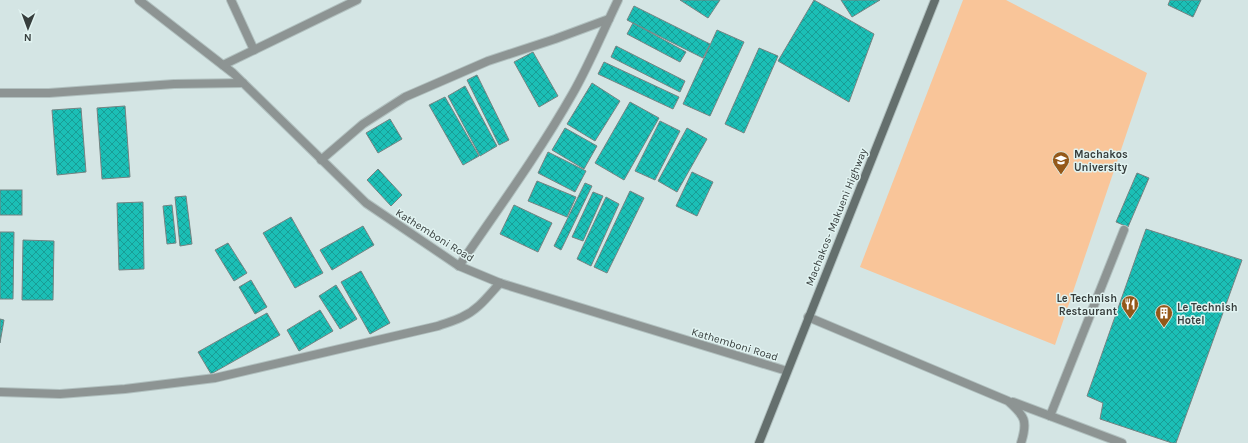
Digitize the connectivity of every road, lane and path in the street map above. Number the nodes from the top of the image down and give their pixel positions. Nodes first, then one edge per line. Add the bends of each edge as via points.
1 (139, 0) edge
2 (230, 0) edge
3 (357, 0) edge
4 (618, 0) edge
5 (935, 0) edge
6 (609, 19) junction
7 (254, 50) junction
8 (223, 65) junction
9 (243, 82) junction
10 (0, 93) edge
11 (321, 160) junction
12 (1124, 230) dead end
13 (460, 266) junction
14 (500, 283) junction
15 (808, 317) junction
16 (787, 371) junction
17 (0, 392) edge
18 (1008, 401) junction
19 (1050, 416) junction
20 (759, 443) edge
21 (1021, 443) edge
22 (1122, 443) edge

1 - 8 street, Kathemboni Road
2 - 7 street
3 - 7 street
4 - 6 street
5 - 15 main road, Machakos- Makueni Highway
6 - 11 street via 488,61 405,97 363,124
6 - 13 street via 573,94 536,154
7 - 8 street
8 - 9 street, Kathemboni Road
9 - 10 street via 49,93
9 - 11 street, Kathemboni Road
11 - 13 street, Kathemboni Road via 366,203
12 - 19 street
13 - 14 street, Kathemboni Road
14 - 16 street, Kathemboni Road
14 - 17 street via 474,310 456,320 215,378 60,394
15 - 16 main road, Machakos- Makueni Highway
15 - 18 street
16 - 20 main road, Machakos- Makueni Highway
18 - 19 street
18 - 21 street via 1020,412 1025,421
19 - 22 street

